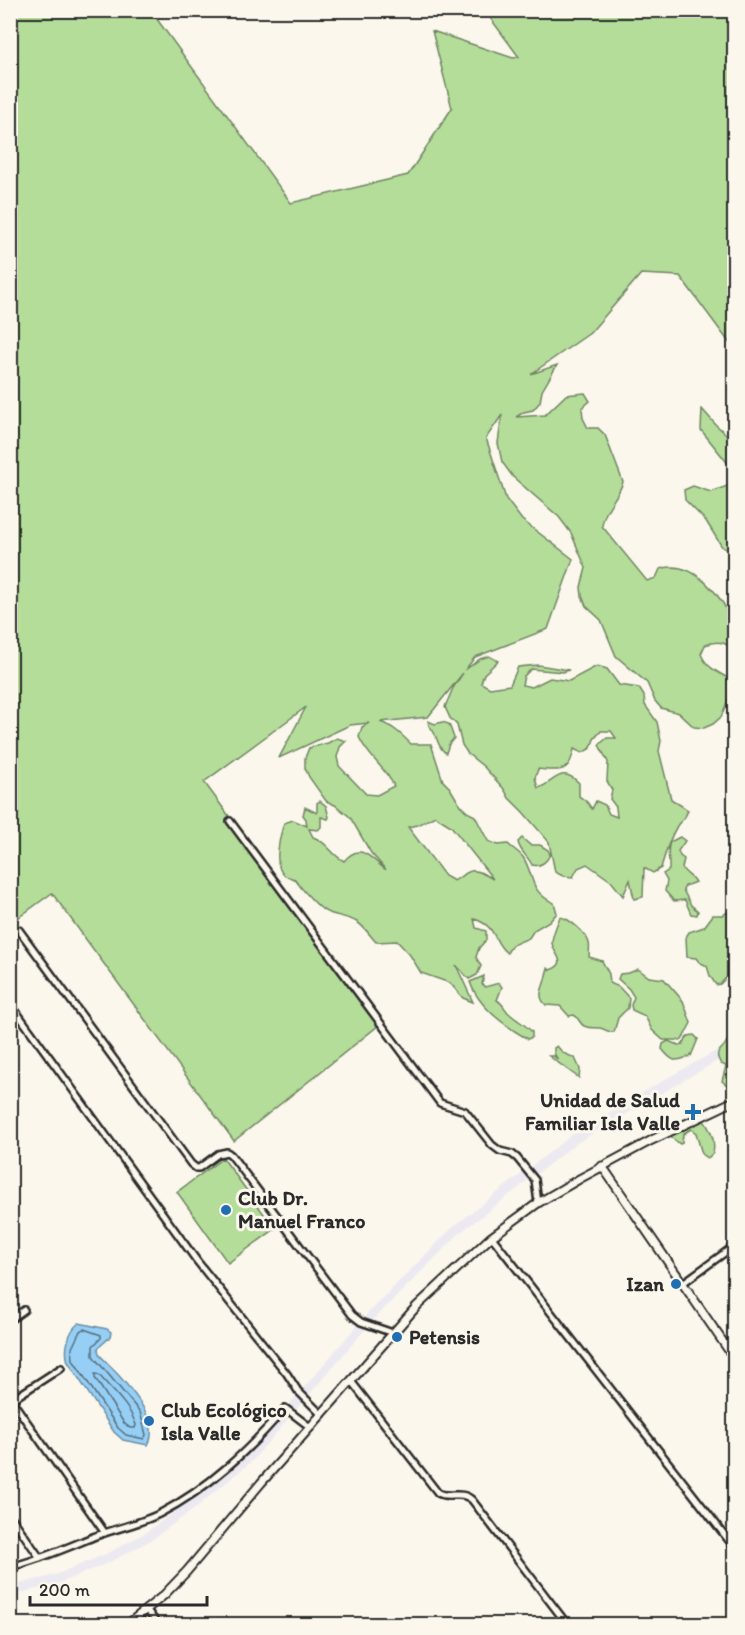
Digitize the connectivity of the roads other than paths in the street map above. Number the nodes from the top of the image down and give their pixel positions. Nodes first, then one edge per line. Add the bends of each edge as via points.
1 (230, 821) dead end
2 (19, 930) dead end
3 (10, 1003) edge
4 (735, 1101) edge
5 (602, 1166) junction
6 (537, 1203) junction
7 (492, 1237) junction
8 (735, 1246) edge
9 (683, 1283) junction
10 (24, 1311) dead end
11 (10, 1320) edge
12 (393, 1333) junction
13 (735, 1358) edge
14 (61, 1368) dead end
15 (351, 1381) junction
16 (11, 1400) edge
17 (322, 1415) junction
18 (310, 1427) junction
19 (10, 1515) edge
20 (105, 1533) junction
21 (735, 1547) edge
22 (40, 1558) junction
23 (10, 1567) edge
24 (147, 1610) junction
25 (128, 1624) edge
26 (157, 1624) edge
27 (567, 1624) edge

1 - 6 street via 440,1103 465,1111 492,1145 518,1158 535,1180
2 - 12 street via 190,1164 199,1168 222,1152 231,1155 352,1315
3 - 17 street via 198,1261 298,1391
4 - 5 street
5 - 6 street
5 - 9 street
6 - 7 street
7 - 12 street
7 - 21 street
8 - 9 street
9 - 13 street
10 - 11 street
12 - 15 street
14 - 16 street
15 - 17 street
15 - 27 street via 438,1493 461,1494 472,1500
16 - 20 street
17 - 18 street
18 - 20 street via 285,1408 231,1466 195,1493 157,1515
18 - 24 street via 187,1571
19 - 22 street
20 - 22 street
22 - 23 street
24 - 25 street
24 - 26 street

